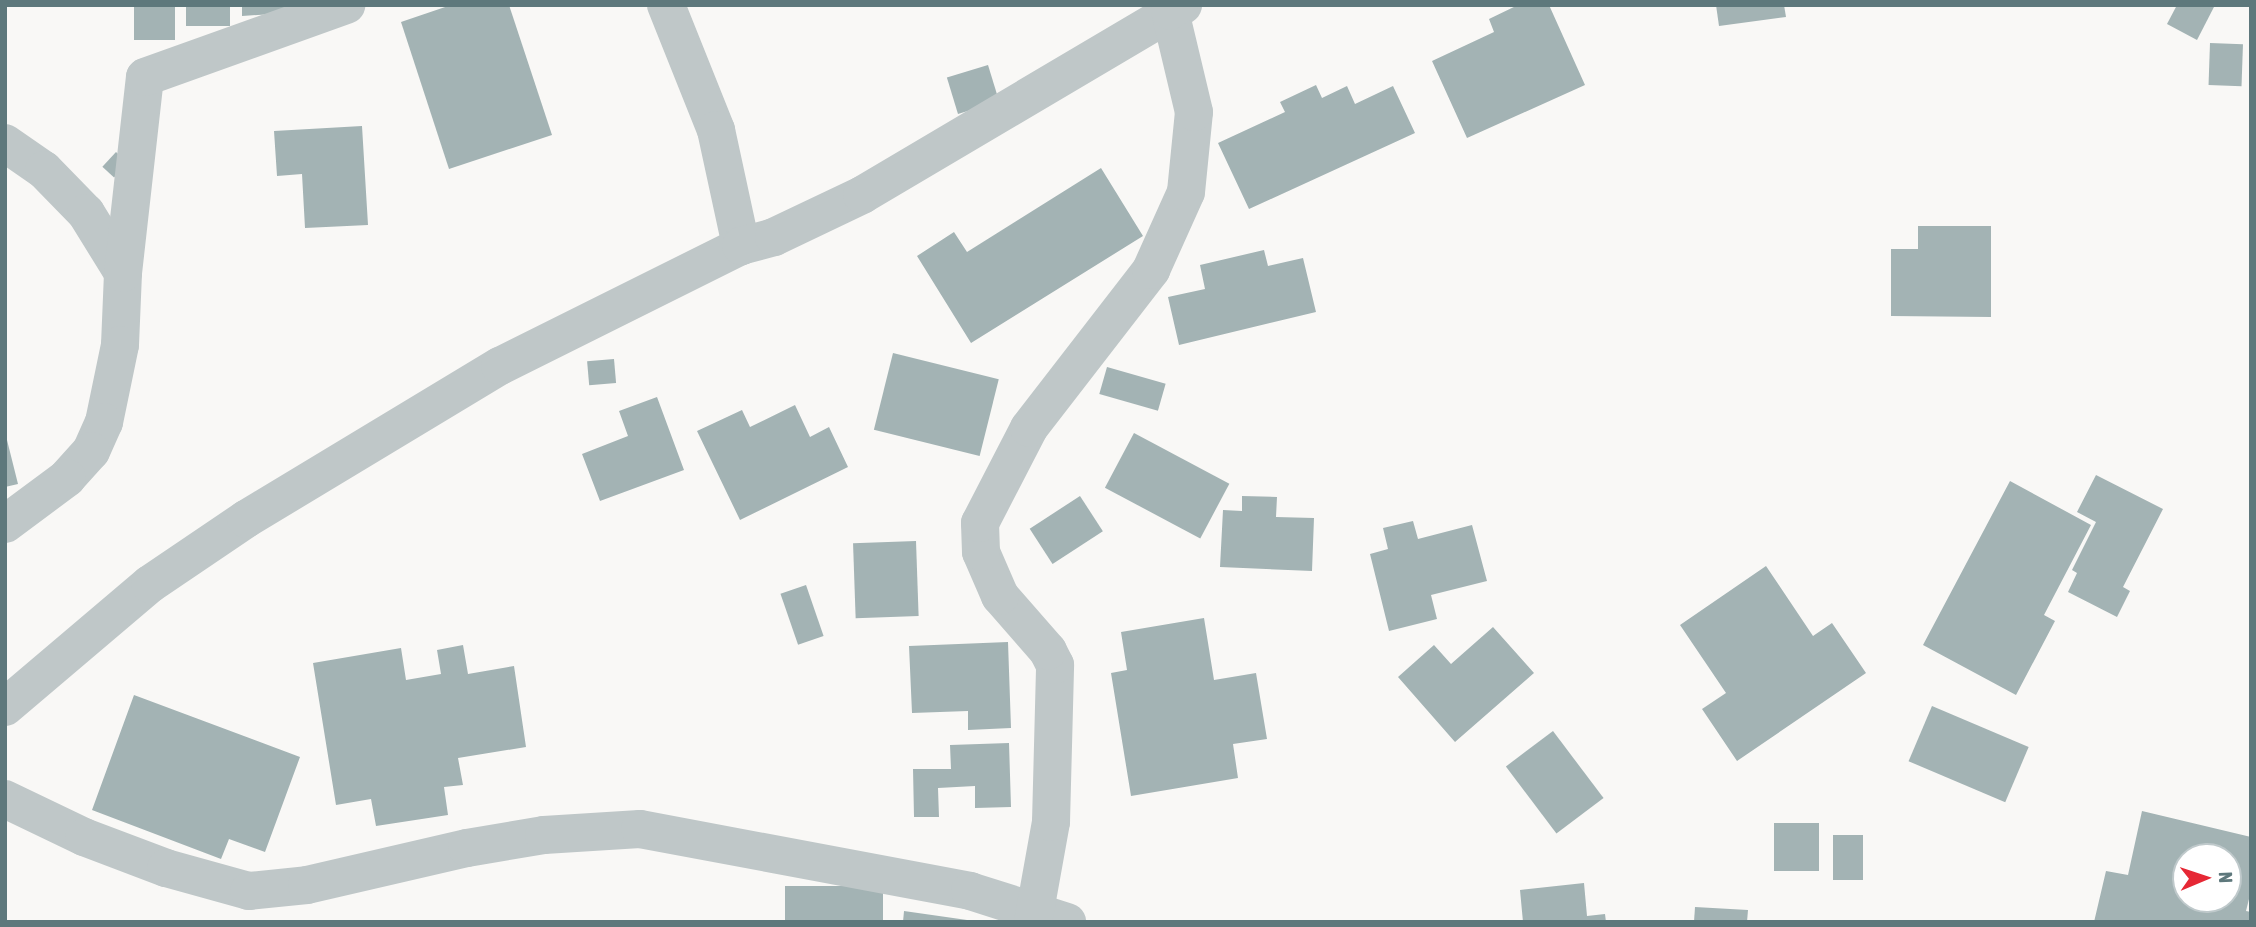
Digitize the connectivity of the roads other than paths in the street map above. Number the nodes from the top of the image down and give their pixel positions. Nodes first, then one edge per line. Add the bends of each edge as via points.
1 (346, 5) edge
2 (666, 5) edge
3 (1178, 7) edge
4 (5, 143) edge
5 (741, 246) junction
6 (123, 273) junction
7 (5, 524) edge
8 (5, 707) edge
9 (5, 799) edge
10 (1045, 918) edge

1 - 6 street via 145,77
2 - 5 street via 716,130
3 - 5 street via 862,195 774,237
3 - 10 street via 1194,112 1186,192 1151,271 1029,428 980,523 981,552 1000,596 1055,665
4 - 6 street via 44,170 86,213
5 - 8 street via 500,366 246,519 150,584
6 - 7 street via 120,345 100,432 91,451 67,478
9 - 10 street via 85,838 166,868 249,891 307,885 544,835 640,830 970,891

